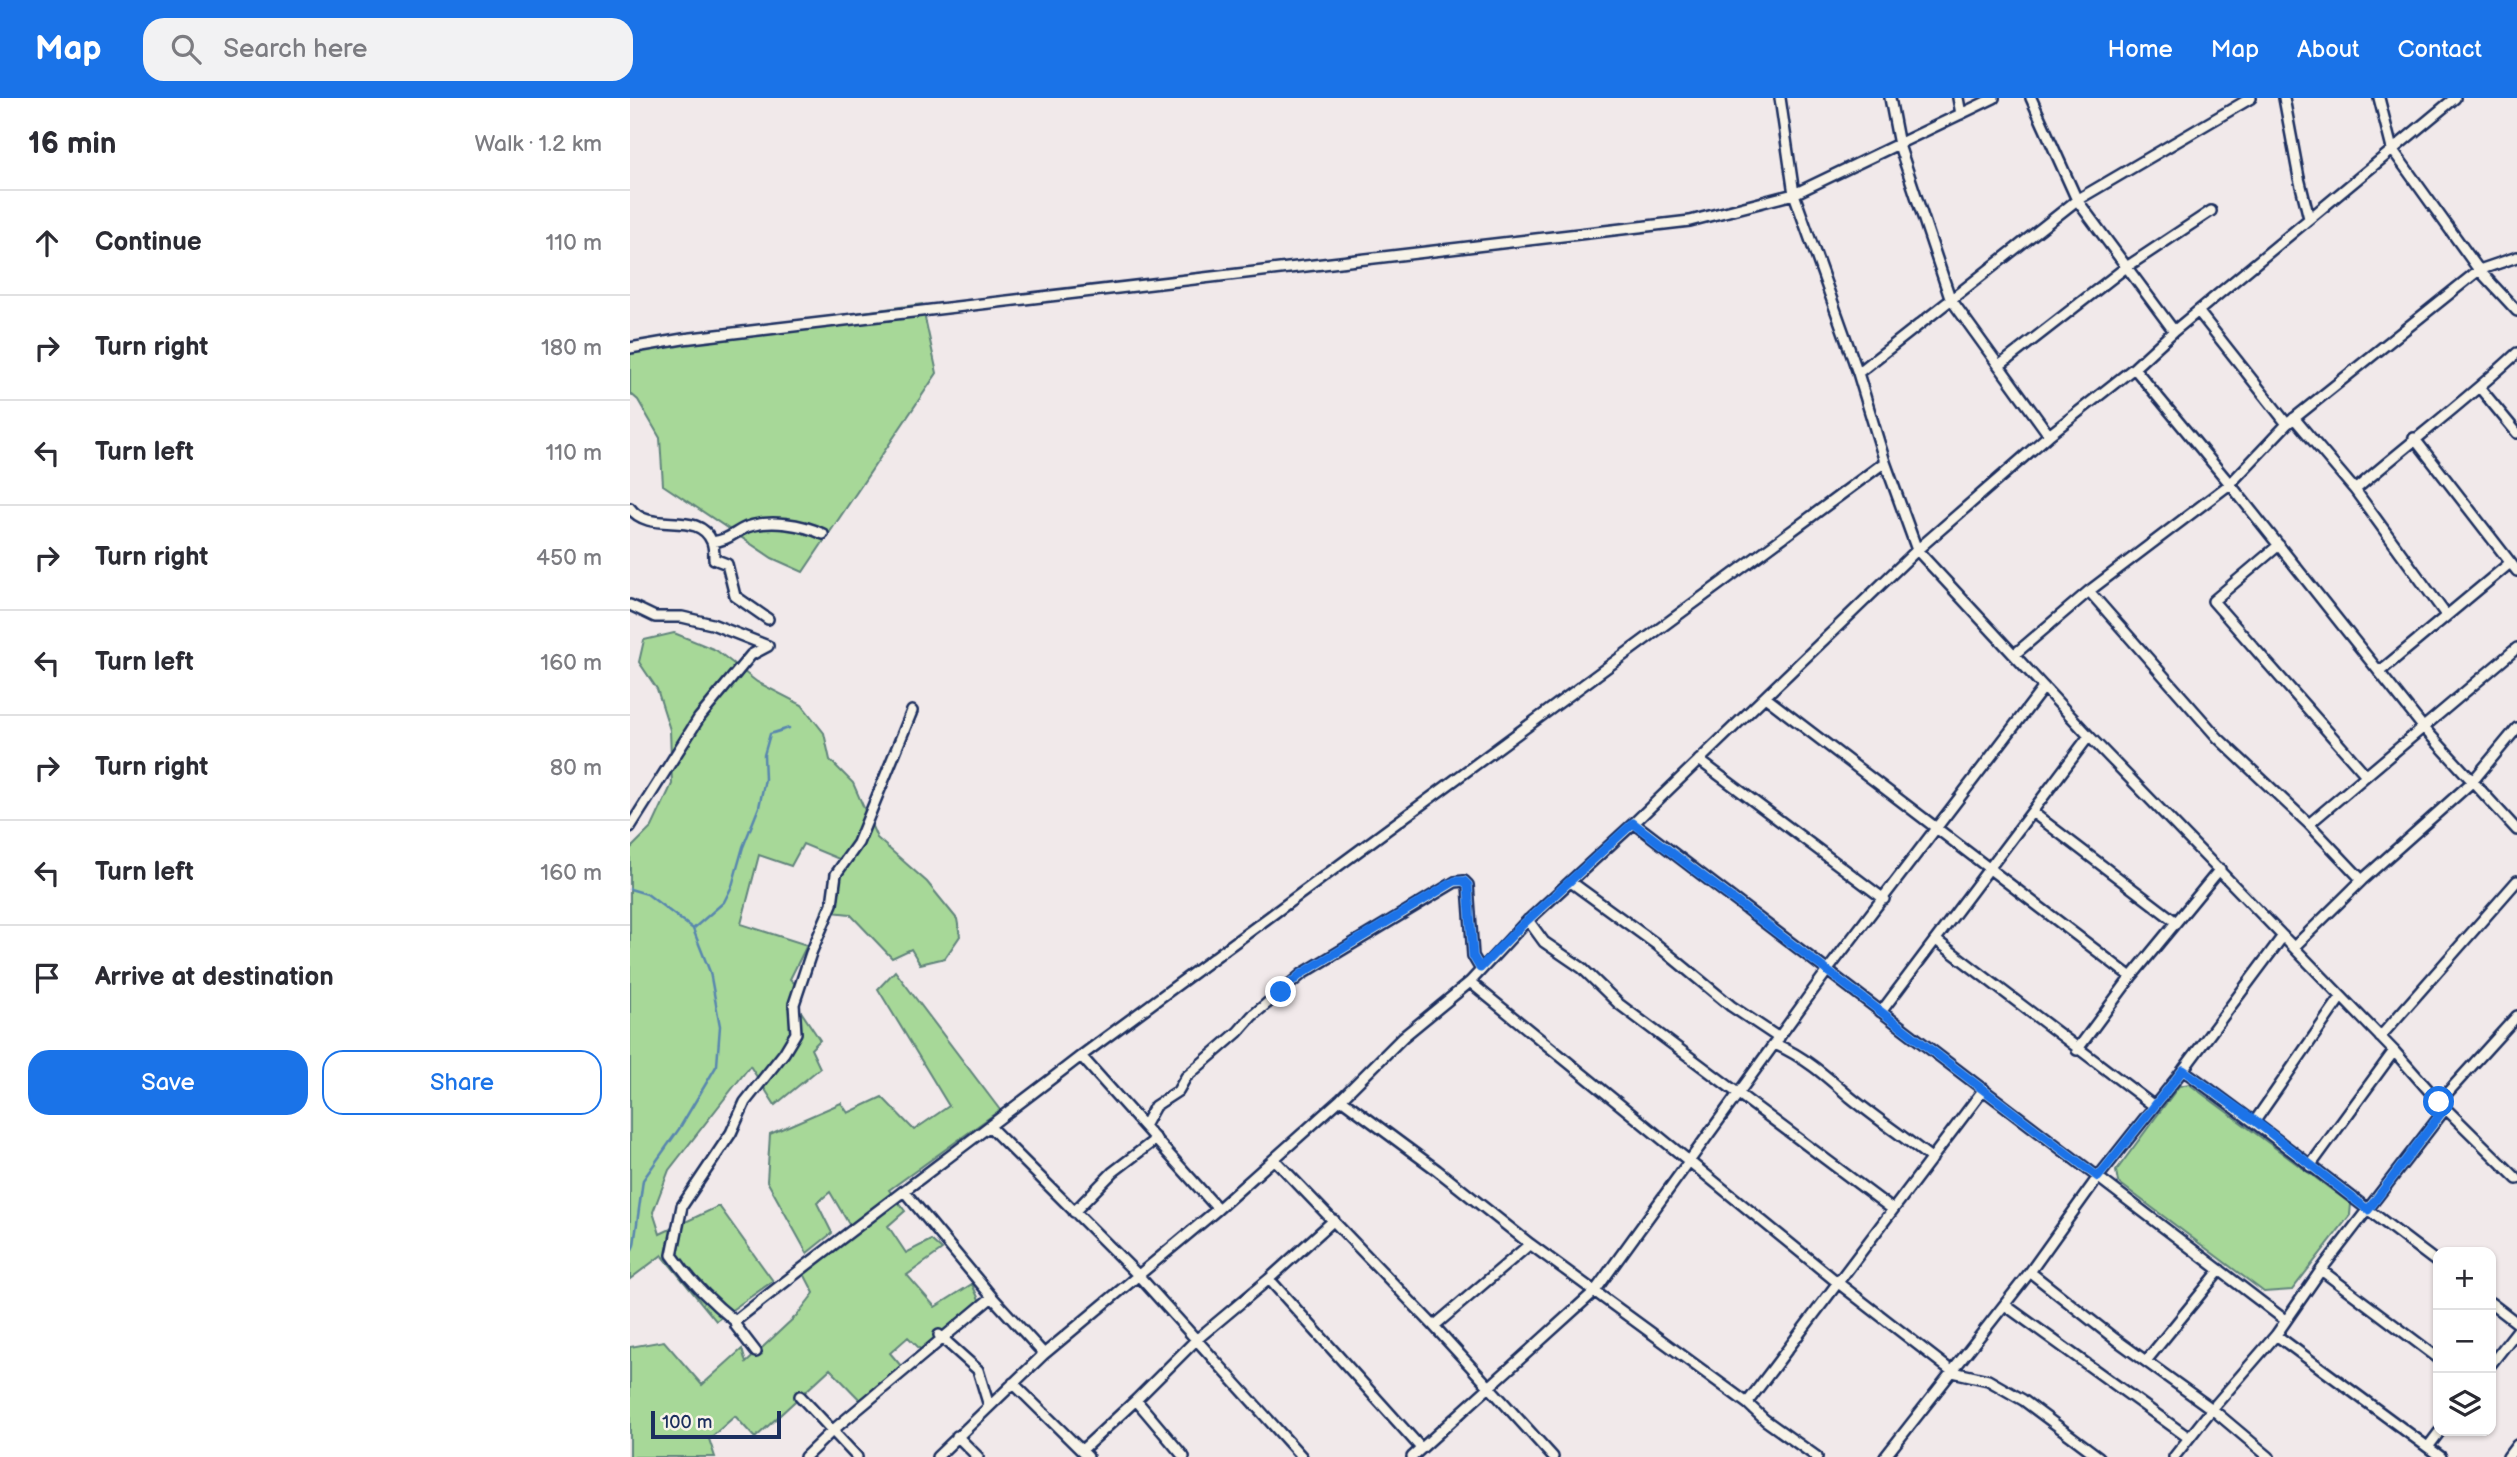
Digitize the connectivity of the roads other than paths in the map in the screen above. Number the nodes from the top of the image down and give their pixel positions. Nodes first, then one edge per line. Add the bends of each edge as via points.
1 (1780, 98) edge
2 (1890, 98) edge
3 (1958, 98) edge
4 (1994, 98) edge
5 (2031, 98) edge
6 (2251, 98) edge
7 (2284, 98) edge
8 (2379, 98) edge
9 (2455, 98) edge
10 (1961, 114) junction
11 (1899, 145) junction
12 (2392, 149) junction
13 (1794, 194) junction
14 (2077, 200) junction
15 (2211, 211) dead end
16 (2309, 218) junction
17 (2517, 257) edge
18 (2126, 268) junction
19 (2479, 270) junction
20 (1950, 298) junction
21 (2199, 311) junction
22 (2517, 311) edge
23 (2174, 331) junction
24 (630, 348) edge
25 (2517, 353) edge
26 (1999, 366) junction
27 (2133, 368) junction
28 (1858, 373) junction
29 (2480, 388) junction
30 (2291, 421) junction
31 (2517, 433) edge
32 (2049, 435) junction
33 (2414, 438) junction
34 (1885, 462) junction
35 (2230, 484) junction
36 (2355, 489) junction
37 (630, 508) edge
38 (823, 534) dead end
39 (712, 542) junction
40 (2279, 545) junction
41 (1917, 550) junction
42 (2510, 563) junction
43 (2517, 571) edge
44 (2089, 591) junction
45 (630, 605) edge
46 (2445, 615) junction
47 (768, 619) dead end
48 (2517, 648) edge
49 (2015, 654) junction
50 (2379, 672) junction
51 (2044, 687) junction
52 (1765, 697) junction
53 (912, 711) dead end
54 (2423, 727) junction
55 (2517, 728) edge
56 (2089, 736) junction
57 (1699, 760) junction
58 (2366, 775) junction
59 (2472, 782) junction
60 (2032, 811) junction
61 (1633, 823) junction
62 (2309, 824) junction
63 (630, 827) edge
64 (1937, 830) junction
65 (2517, 830) edge
66 (1989, 867) junction
67 (2220, 869) junction
68 (2362, 880) junction
69 (2517, 881) edge
70 (1571, 882) junction
71 (1884, 898) junction
72 (1528, 920) junction
73 (2176, 922) junction
74 (2283, 936) junction
75 (1936, 940) junction
76 (2294, 947) junction
77 (1480, 968) junction
78 (1827, 971) junction
79 (2131, 977) junction
80 (1470, 982) junction
81 (2341, 997) junction
82 (1881, 1012) junction
83 (2517, 1016) edge
84 (2380, 1037) junction
85 (1777, 1041) junction
86 (2077, 1050) junction
87 (2394, 1051) junction
88 (1081, 1055) junction
89 (2183, 1070) junction
90 (1984, 1089) junction
91 (1739, 1095) junction
92 (1341, 1099) junction
93 (2442, 1105) junction
94 (2154, 1106) junction
95 (2255, 1121) junction
96 (1144, 1126) junction
97 (990, 1127) junction
98 (1156, 1139) junction
99 (1274, 1158) junction
100 (1932, 1159) junction
101 (1690, 1162) junction
102 (2310, 1166) junction
103 (2098, 1177) junction
104 (2517, 1179) edge
105 (904, 1191) junction
106 (1217, 1209) junction
107 (1892, 1209) junction
108 (2368, 1210) junction
109 (1074, 1212) junction
110 (1334, 1220) junction
111 (1530, 1244) junction
112 (2433, 1259) edge
113 (2220, 1270) junction
114 (2321, 1270) junction
115 (2030, 1272) junction
116 (1138, 1275) junction
117 (1269, 1279) junction
118 (1837, 1282) junction
119 (1595, 1291) junction
120 (992, 1297) junction
121 (2005, 1305) junction
122 (2496, 1307) edge
123 (2285, 1320) junction
124 (735, 1321) junction
125 (2517, 1323) edge
126 (1434, 1326) junction
127 (2517, 1331) edge
128 (2276, 1335) junction
129 (941, 1338) junction
130 (1196, 1340) junction
131 (756, 1352) dead end
132 (1044, 1354) junction
133 (2433, 1354) edge
134 (2496, 1357) edge
135 (2146, 1361) junction
136 (1953, 1372) junction
137 (1013, 1383) junction
138 (1488, 1386) junction
139 (800, 1396) dead end
140 (1136, 1400) junction
141 (1747, 1403) junction
142 (989, 1406) junction
143 (2211, 1409) junction
144 (833, 1430) junction
145 (957, 1436) junction
146 (2436, 1436) edge
147 (2189, 1438) junction
148 (2517, 1445) edge
149 (2428, 1447) junction
150 (1421, 1448) junction
151 (1085, 1453) edge
152 (805, 1457) edge
153 (857, 1457) edge
154 (937, 1457) edge
155 (978, 1457) edge
156 (1184, 1457) edge
157 (1302, 1457) edge
158 (1412, 1457) edge
159 (1552, 1457) edge
160 (1817, 1457) edge
161 (1885, 1457) edge
162 (2099, 1457) edge
163 (2174, 1457) edge
164 (2269, 1457) edge
165 (2441, 1457) edge
166 (2508, 1457) edge

1 - 13 street
2 - 11 street
3 - 10 street
4 - 10 street
5 - 14 street
6 - 14 street
7 - 16 street
8 - 12 street
9 - 12 street
10 - 11 street
11 - 13 street
11 - 20 street
12 - 16 street
12 - 19 street
13 - 24 street via 1690,221
13 - 28 street
14 - 18 street
14 - 20 street
15 - 18 street
16 - 21 street
17 - 19 street
18 - 23 street
18 - 26 street
19 - 22 street
19 - 30 street
20 - 26 street
20 - 28 street
21 - 23 street
21 - 30 street
23 - 27 street
25 - 29 street
26 - 32 street
27 - 32 street
27 - 35 street
28 - 34 street
29 - 31 street
29 - 33 street
30 - 35 street
30 - 36 street
32 - 41 street
33 - 36 street
33 - 42 street
34 - 41 street
34 - 88 street
35 - 40 street
35 - 44 street
36 - 46 street
37 - 39 street via 655,524 701,528
38 - 39 street via 808,527 762,524 726,541
39 - 47 street via 714,559 727,564 735,596
40 - 50 street
40 - 58 street via 2213,601
41 - 49 street
41 - 52 street
42 - 43 street
42 - 46 street
44 - 49 street
44 - 62 street via 2218,738
45 - 63 street via 655,617 712,624 768,646 751,655 699,718
46 - 50 street
48 - 54 street
49 - 51 street
50 - 54 street
51 - 56 street
51 - 64 street
52 - 57 street
52 - 64 street
53 - 124 street via 858,843 836,874 832,904 794,1004 796,1033 745,1101 731,1133 682,1206 672,1255 710,1301
54 - 58 street
54 - 59 street
55 - 59 street
56 - 60 street
56 - 67 street
57 - 61 street
57 - 71 street
58 - 62 street
59 - 65 street
59 - 68 street
60 - 66 street
60 - 73 street
61 - 70 street
61 - 78 street
62 - 68 street
64 - 66 street
64 - 71 street
66 - 75 street
66 - 79 street
67 - 73 street
67 - 74 street
68 - 76 street
69 - 84 street
70 - 72 street
70 - 85 street
71 - 78 street
72 - 77 street
72 - 91 street via 1544,942
73 - 79 street
74 - 76 street
74 - 89 street
75 - 82 street
75 - 86 street
76 - 81 street
77 - 80 street
77 - 96 street via 1473,956 1468,885 1455,881 1301,974 1186,1077 1178,1091 1155,1106
78 - 82 street
78 - 85 street
79 - 86 street
80 - 92 street via 1403,1037
80 - 101 street
81 - 84 street
81 - 95 street
82 - 90 street
83 - 93 street
84 - 87 street
85 - 91 street
85 - 100 street via 1821,1070
86 - 94 street
87 - 93 street
87 - 102 street
88 - 96 street
88 - 97 street
89 - 94 street
89 - 95 street
90 - 100 street
90 - 103 street
91 - 101 street
91 - 107 street
92 - 99 street
92 - 111 street
93 - 104 street
93 - 108 street
94 - 103 street
95 - 102 street
96 - 98 street
97 - 105 street
97 - 109 street
98 - 106 street
98 - 109 street via 1113,1172
99 - 106 street
99 - 110 street
100 - 107 street
101 - 118 street
101 - 119 street
102 - 108 street
103 - 113 street
103 - 115 street
105 - 120 street
105 - 124 street
106 - 116 street
107 - 118 street
108 - 112 street
108 - 114 street
109 - 116 street
110 - 117 street
110 - 126 street
111 - 119 street
111 - 126 street
113 - 123 street
113 - 135 street
114 - 123 street
114 - 133 street
115 - 121 street
115 - 135 street
116 - 130 street
116 - 132 street
117 - 130 street
117 - 150 street
118 - 136 street
118 - 141 street
119 - 138 street
119 - 141 street
120 - 129 street
120 - 132 street
121 - 136 street
121 - 147 street
122 - 125 street
123 - 128 street
124 - 131 street
126 - 138 street
127 - 134 street
128 - 143 street
128 - 149 street
129 - 142 street via 978,1370
129 - 144 street
130 - 140 street
130 - 157 street
132 - 137 street
135 - 143 street
136 - 161 street
136 - 162 street via 1988,1380 2023,1400
137 - 142 street
137 - 151 street
138 - 150 street
138 - 159 street
139 - 144 street
140 - 151 street
140 - 156 street
141 - 160 street
142 - 145 street
143 - 147 street
143 - 164 street
144 - 152 street
144 - 153 street
145 - 154 street
145 - 155 street
146 - 149 street
147 - 163 street
148 - 166 street
149 - 165 street
150 - 158 street

